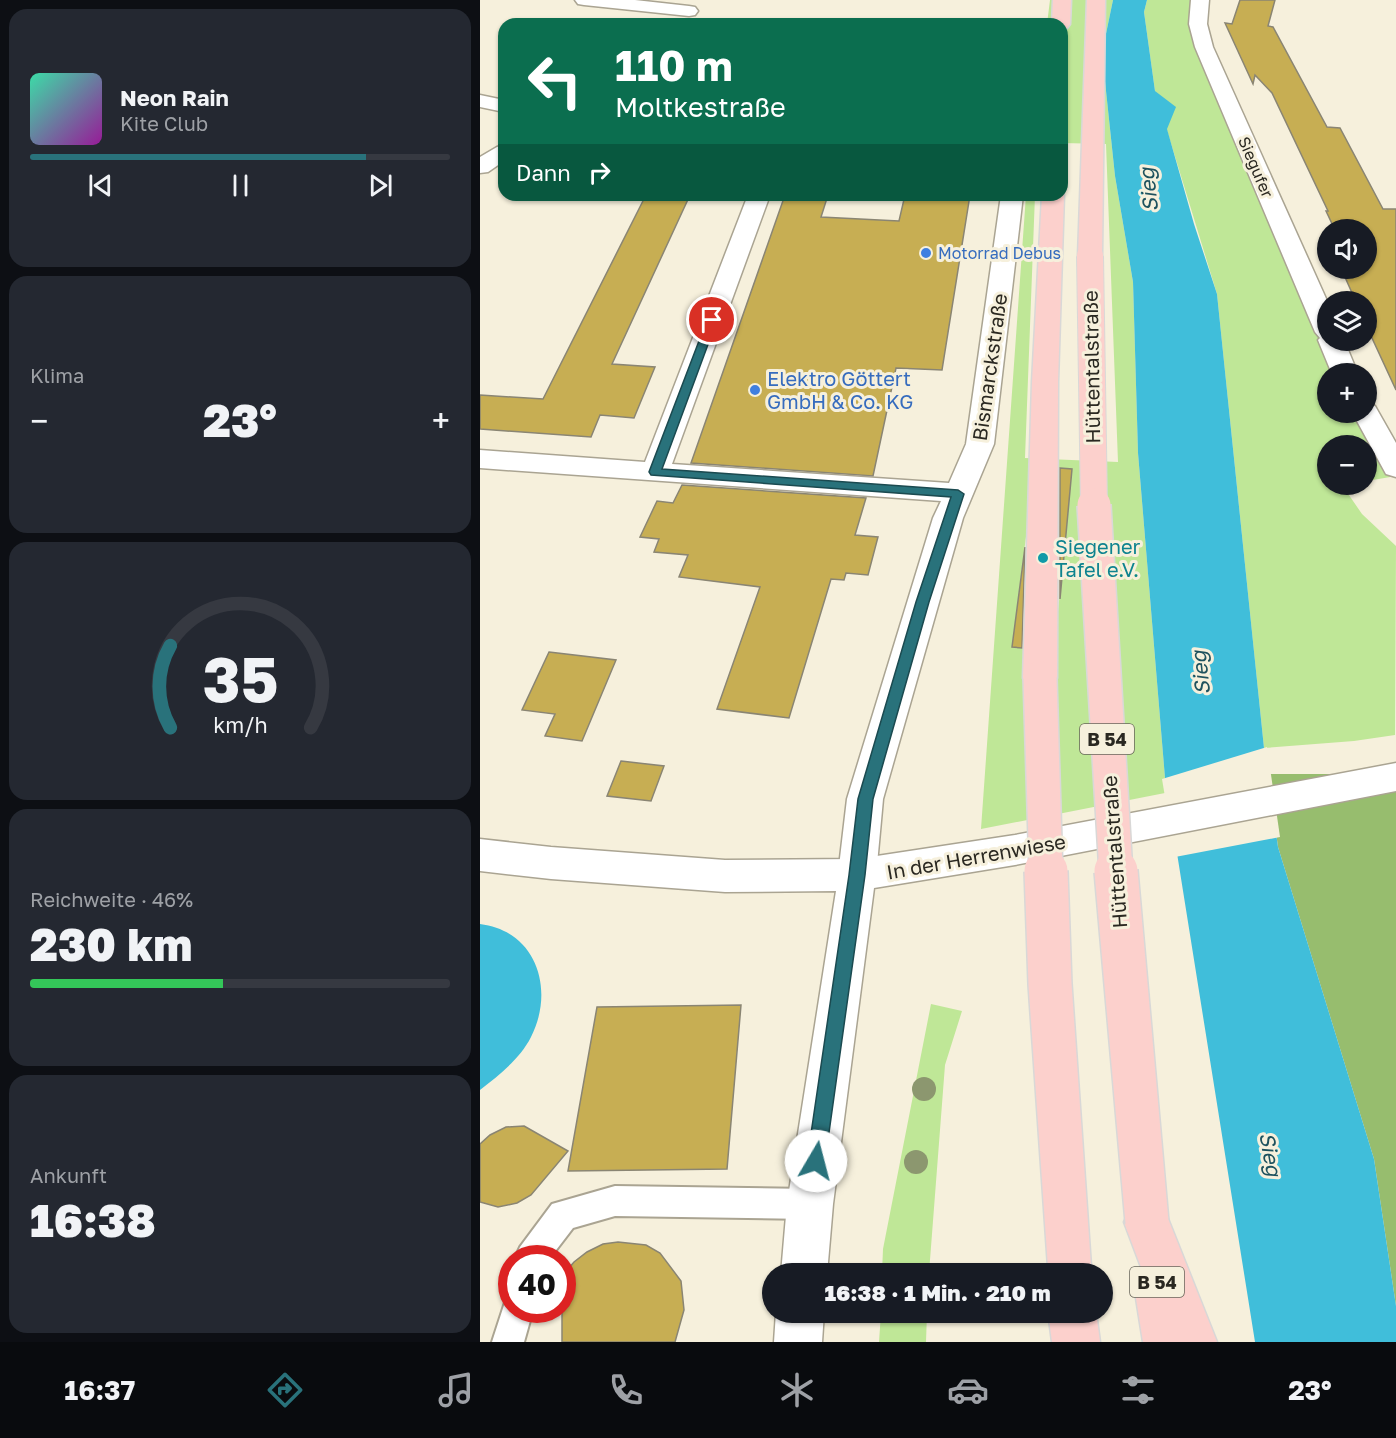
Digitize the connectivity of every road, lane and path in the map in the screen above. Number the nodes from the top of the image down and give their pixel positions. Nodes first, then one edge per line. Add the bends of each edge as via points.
1 (584, 0) edge
2 (1062, 0) edge
3 (1096, 0) edge
4 (1200, 0) edge
5 (695, 5) edge
6 (679, 18) edge
7 (1061, 18) edge
8 (480, 102) edge
9 (498, 105) edge
10 (498, 155) edge
11 (480, 167) edge
12 (757, 201) edge
13 (1011, 201) edge
14 (1053, 201) edge
15 (1317, 307) edge
16 (1371, 423) edge
17 (480, 459) edge
18 (1396, 468) edge
19 (655, 472) junction
20 (958, 494) junction
21 (1396, 777) edge
22 (480, 855) edge
23 (857, 875) junction
24 (810, 1204) junction
25 (1147, 1222) junction
26 (541, 1245) edge
27 (805, 1263) edge
28 (1069, 1263) edge
29 (513, 1323) edge
30 (799, 1323) edge
31 (508, 1342) edge
32 (798, 1342) edge
33 (1167, 1342) edge
34 (1193, 1342) edge

1 - 5 street
2 - 7 highway
3 - 25 highway, Hüttentalstraße / B 54, bridge via 1089,384 1109,785 1123,982
4 - 15 street, Siegufer via 1198,31 1204,47
5 - 6 street
8 - 9 street
10 - 11 street
12 - 19 street
13 - 20 street, Bismarckstraße via 980,444
14 - 28 highway, Hüttentalstraße, bridge via 1045,382 1040,689 1050,984
16 - 18 street
17 - 19 street
19 - 20 street
20 - 23 street, Bismarckstraße via 922,602 866,799
21 - 23 street, In der Herrenwiese, bridge via 1015,850
22 - 23 street, In der Herrenwiese via 725,876
23 - 24 street, Bismarckstraße
24 - 26 lane via 615,1201 563,1215
24 - 27 street, Bismarckstraße
25 - 33 highway, Hüttentalstraße / B 54
25 - 34 highway
29 - 31 lane
30 - 32 street

